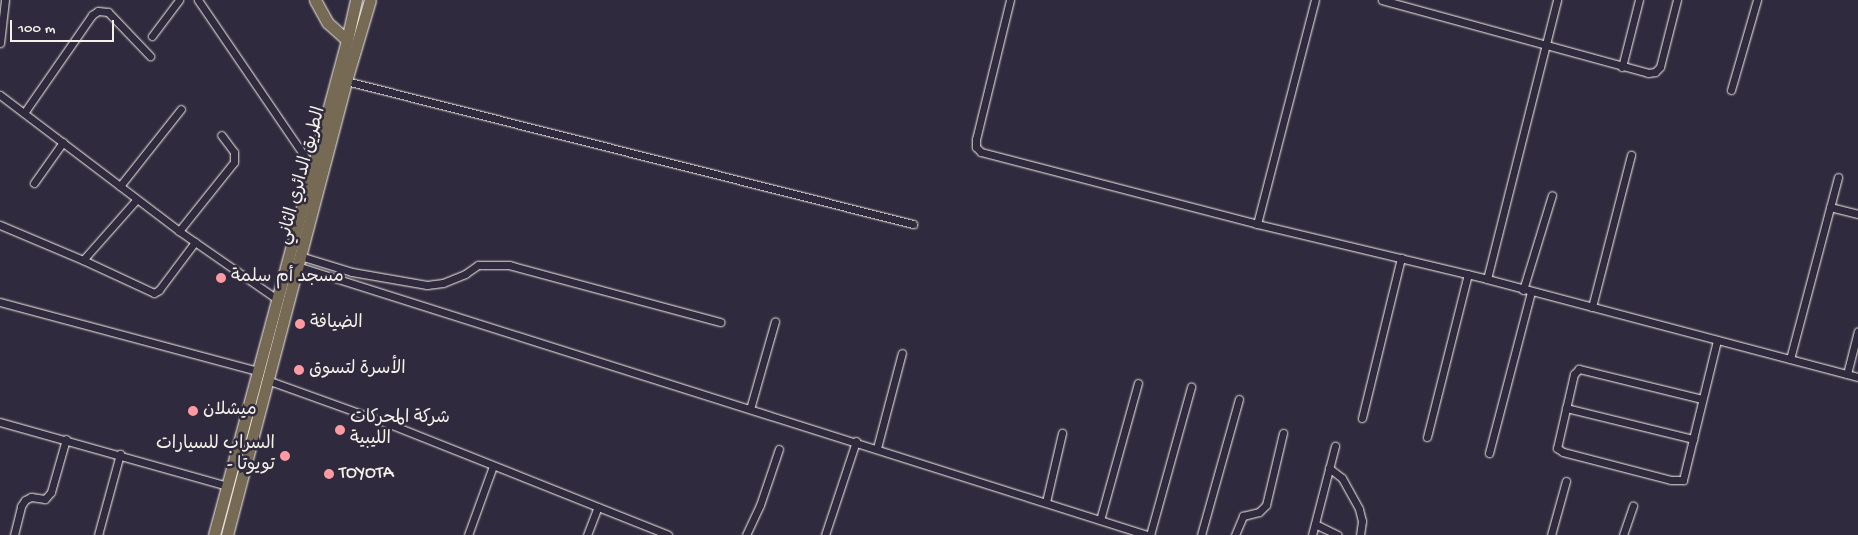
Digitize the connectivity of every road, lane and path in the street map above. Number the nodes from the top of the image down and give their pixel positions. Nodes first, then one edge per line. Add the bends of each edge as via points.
1 (5, 0) edge
2 (180, 0) edge
3 (198, 0) edge
4 (315, 0) edge
5 (356, 0) edge
6 (370, 0) edge
7 (1010, 0) edge
8 (1315, 0) edge
9 (1382, 0) edge
10 (1557, 0) edge
11 (1639, 0) edge
12 (1677, 0) edge
13 (1757, 0) edge
14 (152, 36) dead end
15 (347, 40) junction
16 (0, 43) edge
17 (1545, 44) junction
18 (150, 56) dead end
19 (1622, 67) junction
20 (346, 81) junction
21 (1731, 90) dead end
22 (0, 96) edge
23 (181, 109) dead end
24 (24, 113) junction
25 (220, 136) dead end
26 (63, 142) junction
27 (1631, 155) dead end
28 (312, 167) junction
29 (1838, 177) dead end
30 (34, 183) dead end
31 (120, 186) junction
32 (1552, 195) dead end
33 (137, 199) junction
34 (1830, 207) junction
35 (1858, 214) edge
36 (913, 224) dead end
37 (1257, 224) junction
38 (0, 225) edge
39 (179, 230) junction
40 (195, 242) junction
41 (1401, 258) junction
42 (83, 260) junction
43 (299, 261) junction
44 (1468, 274) junction
45 (1487, 279) junction
46 (1523, 290) junction
47 (1532, 292) junction
48 (277, 299) junction
49 (0, 302) edge
50 (1592, 308) junction
51 (775, 321) dead end
52 (720, 322) dead end
53 (1858, 331) edge
54 (1717, 340) junction
55 (902, 353) dead end
56 (1790, 359) junction
57 (257, 372) junction
58 (1847, 374) junction
59 (1858, 377) edge
60 (266, 380) junction
61 (1138, 383) dead end
62 (1191, 387) dead end
63 (1239, 398) dead end
64 (1702, 399) junction
65 (1566, 408) junction
66 (750, 409) junction
67 (1362, 418) dead end
68 (0, 422) edge
69 (1062, 432) dead end
70 (1283, 433) dead end
71 (1427, 436) dead end
72 (66, 439) junction
73 (1693, 439) junction
74 (856, 441) junction
75 (1335, 446) dead end
76 (779, 448) dead end
77 (877, 448) junction
78 (1489, 453) dead end
79 (120, 454) junction
80 (493, 466) junction
81 (1329, 468) junction
82 (1566, 481) dead end
83 (227, 486) junction
84 (1046, 502) junction
85 (1633, 506) dead end
86 (598, 507) junction
87 (1100, 520) junction
88 (1315, 524) junction
89 (14, 535) edge
90 (98, 535) edge
91 (214, 535) edge
92 (227, 535) edge
93 (468, 535) edge
94 (587, 535) edge
95 (668, 535) edge
96 (746, 535) edge
97 (825, 535) edge
98 (1148, 535) edge
99 (1201, 535) edge
100 (1235, 535) edge
101 (1312, 535) edge
102 (1338, 535) edge
103 (1360, 535) edge
104 (1551, 535) edge
105 (1623, 535) edge

1 - 16 street
2 - 14 street
3 - 28 street
4 - 15 main road via 328,22
5 - 15 main road, الطريق الدائري الثاني
6 - 20 main road, الطريق الدائري الثاني
7 - 37 street via 976,139 976,147 981,152
8 - 37 street
9 - 17 street
10 - 17 street
11 - 19 street
12 - 19 street via 1660,67 1648,73
13 - 21 street
15 - 28 main road, الطريق الدائري الثاني
17 - 19 street
17 - 45 street
18 - 24 street via 108,12 98,11 92,15
20 - 36 street
20 - 43 main road, الطريق الدائري الثاني
22 - 24 street
23 - 31 street
24 - 26 street
25 - 39 street via 234,152 234,162
26 - 30 street
26 - 31 street
27 - 50 street
28 - 48 main road, الطريق الدائري الثاني
29 - 34 street
31 - 33 street
32 - 46 street
33 - 39 street
33 - 42 street
34 - 35 street
34 - 56 street
37 - 41 street
38 - 42 street
39 - 40 street
40 - 42 street via 154,293
40 - 48 street
41 - 44 street
41 - 67 street
43 - 52 street via 427,285 443,283 478,265 509,265
43 - 60 main road, الطريق الدائري الثاني
43 - 66 street
44 - 45 street
44 - 71 street
45 - 46 street
46 - 47 street
47 - 50 street
47 - 78 street
48 - 57 main road, الطريق الدائري الثاني
49 - 57 street
50 - 54 street
51 - 66 street
53 - 58 street
54 - 56 street
54 - 64 street
55 - 77 street
56 - 58 street
57 - 83 main road, الطريق الدائري الثاني
58 - 59 street
60 - 80 street via 392,425
60 - 92 main road, الطريق الدائري الثاني
61 - 87 street
62 - 98 street
63 - 99 street
64 - 65 street via 1579,369 1574,374
64 - 73 street
65 - 73 street
65 - 73 street via 1557,444 1559,450 1671,480 1683,480
66 - 74 street
68 - 72 street
69 - 84 street
70 - 100 street via 1266,505 1258,512 1244,516
72 - 79 street
72 - 89 street via 52,492 45,499 31,497 25,500
74 - 77 street
74 - 97 street
75 - 81 street
76 - 96 street
77 - 84 street
79 - 83 street
79 - 90 street
80 - 86 street
80 - 93 street
81 - 88 street
81 - 103 street via 1342,478 1359,509 1362,521
82 - 104 street
83 - 91 main road, الطريق الدائري الثاني
84 - 87 street
85 - 105 street
86 - 94 street
86 - 95 street
87 - 98 street
88 - 101 street
88 - 102 street

